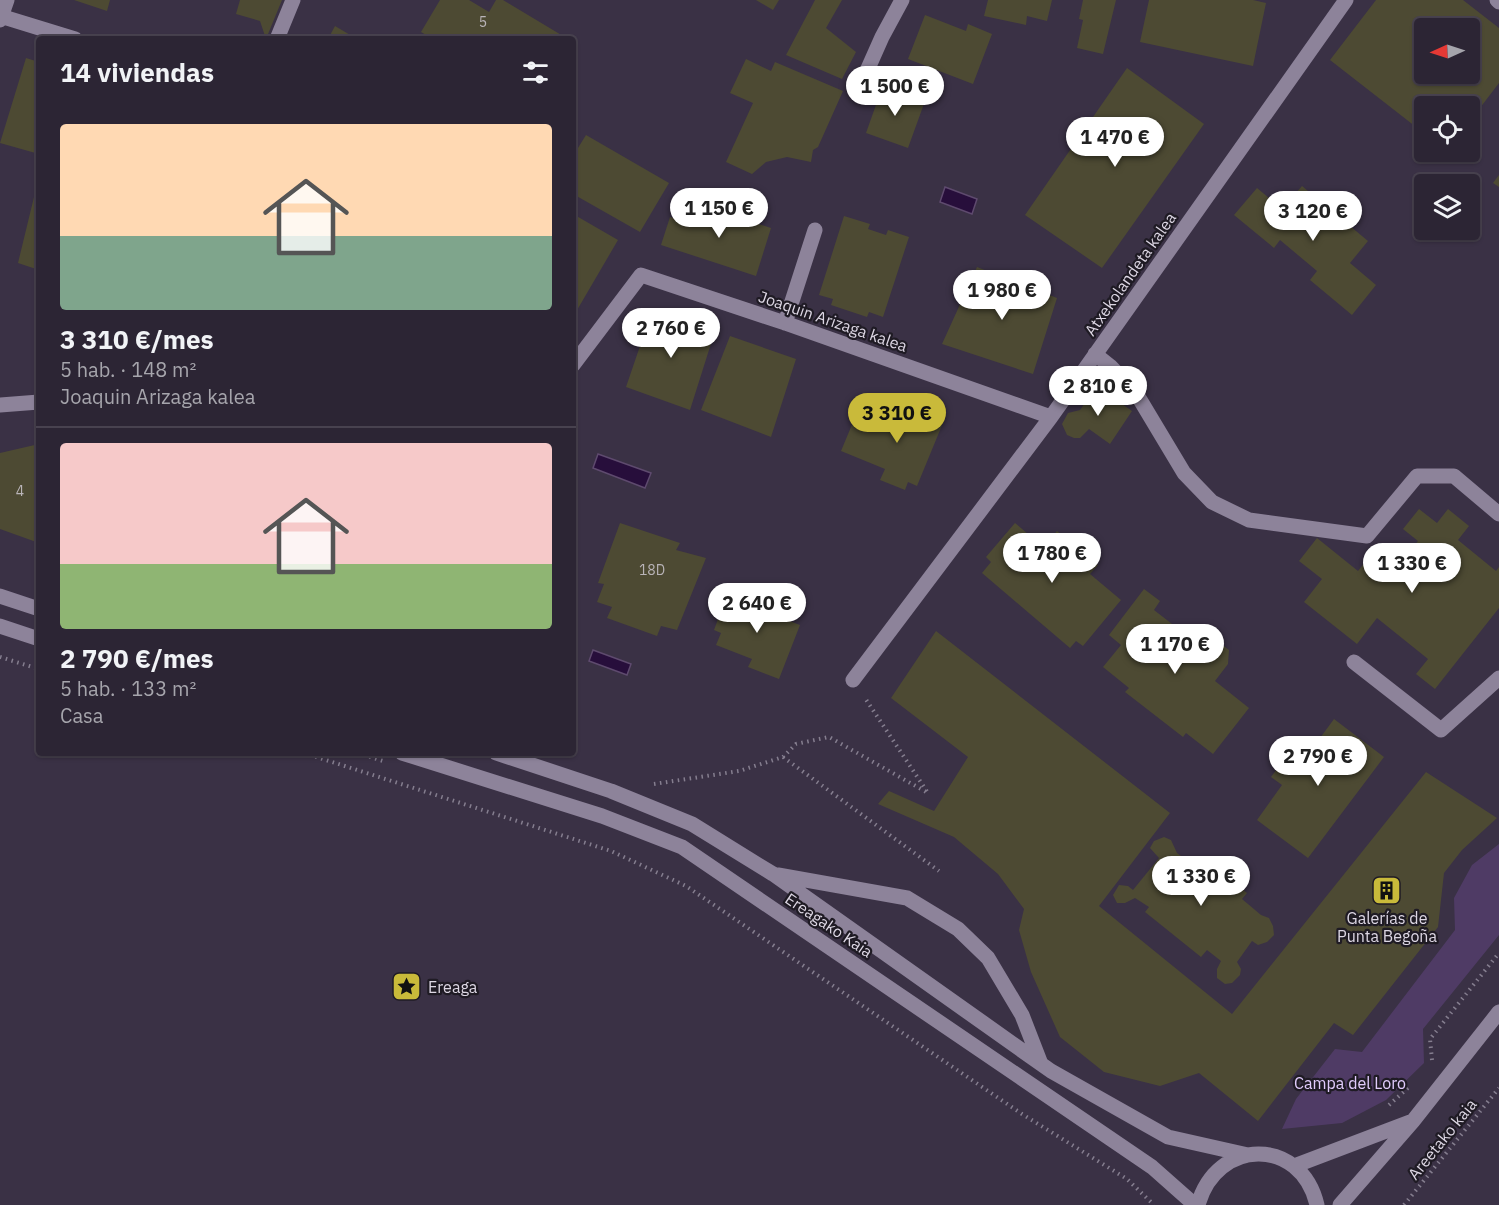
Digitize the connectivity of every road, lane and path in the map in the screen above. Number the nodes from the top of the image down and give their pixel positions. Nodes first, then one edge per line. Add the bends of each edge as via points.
1 (7, 0) edge
2 (293, 0) edge
3 (902, 0) edge
4 (1346, 0) edge
5 (0, 18) edge
6 (64, 36) edge
7 (278, 36) edge
8 (858, 91) dead end
9 (815, 230) dead end
10 (785, 323) junction
11 (1095, 354) junction
12 (576, 361) edge
13 (36, 402) edge
14 (0, 405) edge
15 (1051, 417) junction
16 (1499, 514) edge
17 (0, 596) edge
18 (36, 608) edge
19 (0, 626) edge
20 (36, 638) edge
21 (0, 657) edge
22 (1354, 662) dead end
23 (36, 668) edge
24 (1499, 678) edge
25 (853, 680) joint
26 (313, 756) edge
27 (367, 756) edge
28 (412, 756) edge
29 (505, 756) edge
30 (783, 757) junction
31 (391, 764) dead end
32 (611, 791) junction
33 (939, 871) dead end
34 (773, 874) junction
35 (1499, 953) edge
36 (1499, 1012) edge
37 (1432, 1062) dead end
38 (1041, 1064) junction
39 (1411, 1085) dead end
40 (1499, 1088) edge
41 (1385, 1109) dead end
42 (1413, 1121) junction
43 (1248, 1155) junction
44 (1294, 1166) junction
45 (1154, 1205) edge
46 (1196, 1205) edge
47 (1317, 1205) edge
48 (1340, 1205) edge
49 (1404, 1205) edge

1 - 5 street
2 - 7 street
3 - 8 street
4 - 11 street, Atxekolandeta kalea
5 - 6 street
9 - 10 street
10 - 12 street, Joaquin Arizaga kalea via 641,275
10 - 15 street, Joaquin Arizaga kalea
11 - 15 street, Atxekolandeta kalea
11 - 16 street via 1136,393 1184,473 1212,502 1249,520 1367,536 1417,476 1454,476
13 - 14 street
15 - 25 street, Atxekolandeta kalea
17 - 18 street
19 - 20 street
21 - 23 path
22 - 24 street via 1441,730
25 - 30 path via 928,793 829,737 796,744
26 - 45 path via 611,851 686,886 1022,1114 1127,1179
27 - 31 path
28 - 46 street, Ereagako Kaia via 602,816 682,847 1152,1167
29 - 32 street, Ereagako Kaia
30 - 32 path via 739,771
30 - 33 path
32 - 34 street, Ereagako Kaia via 692,824
34 - 38 street, Ereagako Kaia
34 - 38 street via 907,898 958,929 994,967 1022,1015
35 - 37 path via 1430,1039
36 - 42 street
38 - 43 street, Ereagako Kaia via 1168,1137
39 - 41 path
40 - 49 path, Areetako kaia
42 - 44 street
42 - 48 street
43 - 44 street, Ereagako Kaia via 1272,1156
43 - 46 street via 1218,1169 1208,1179
44 - 47 street via 1306,1178

